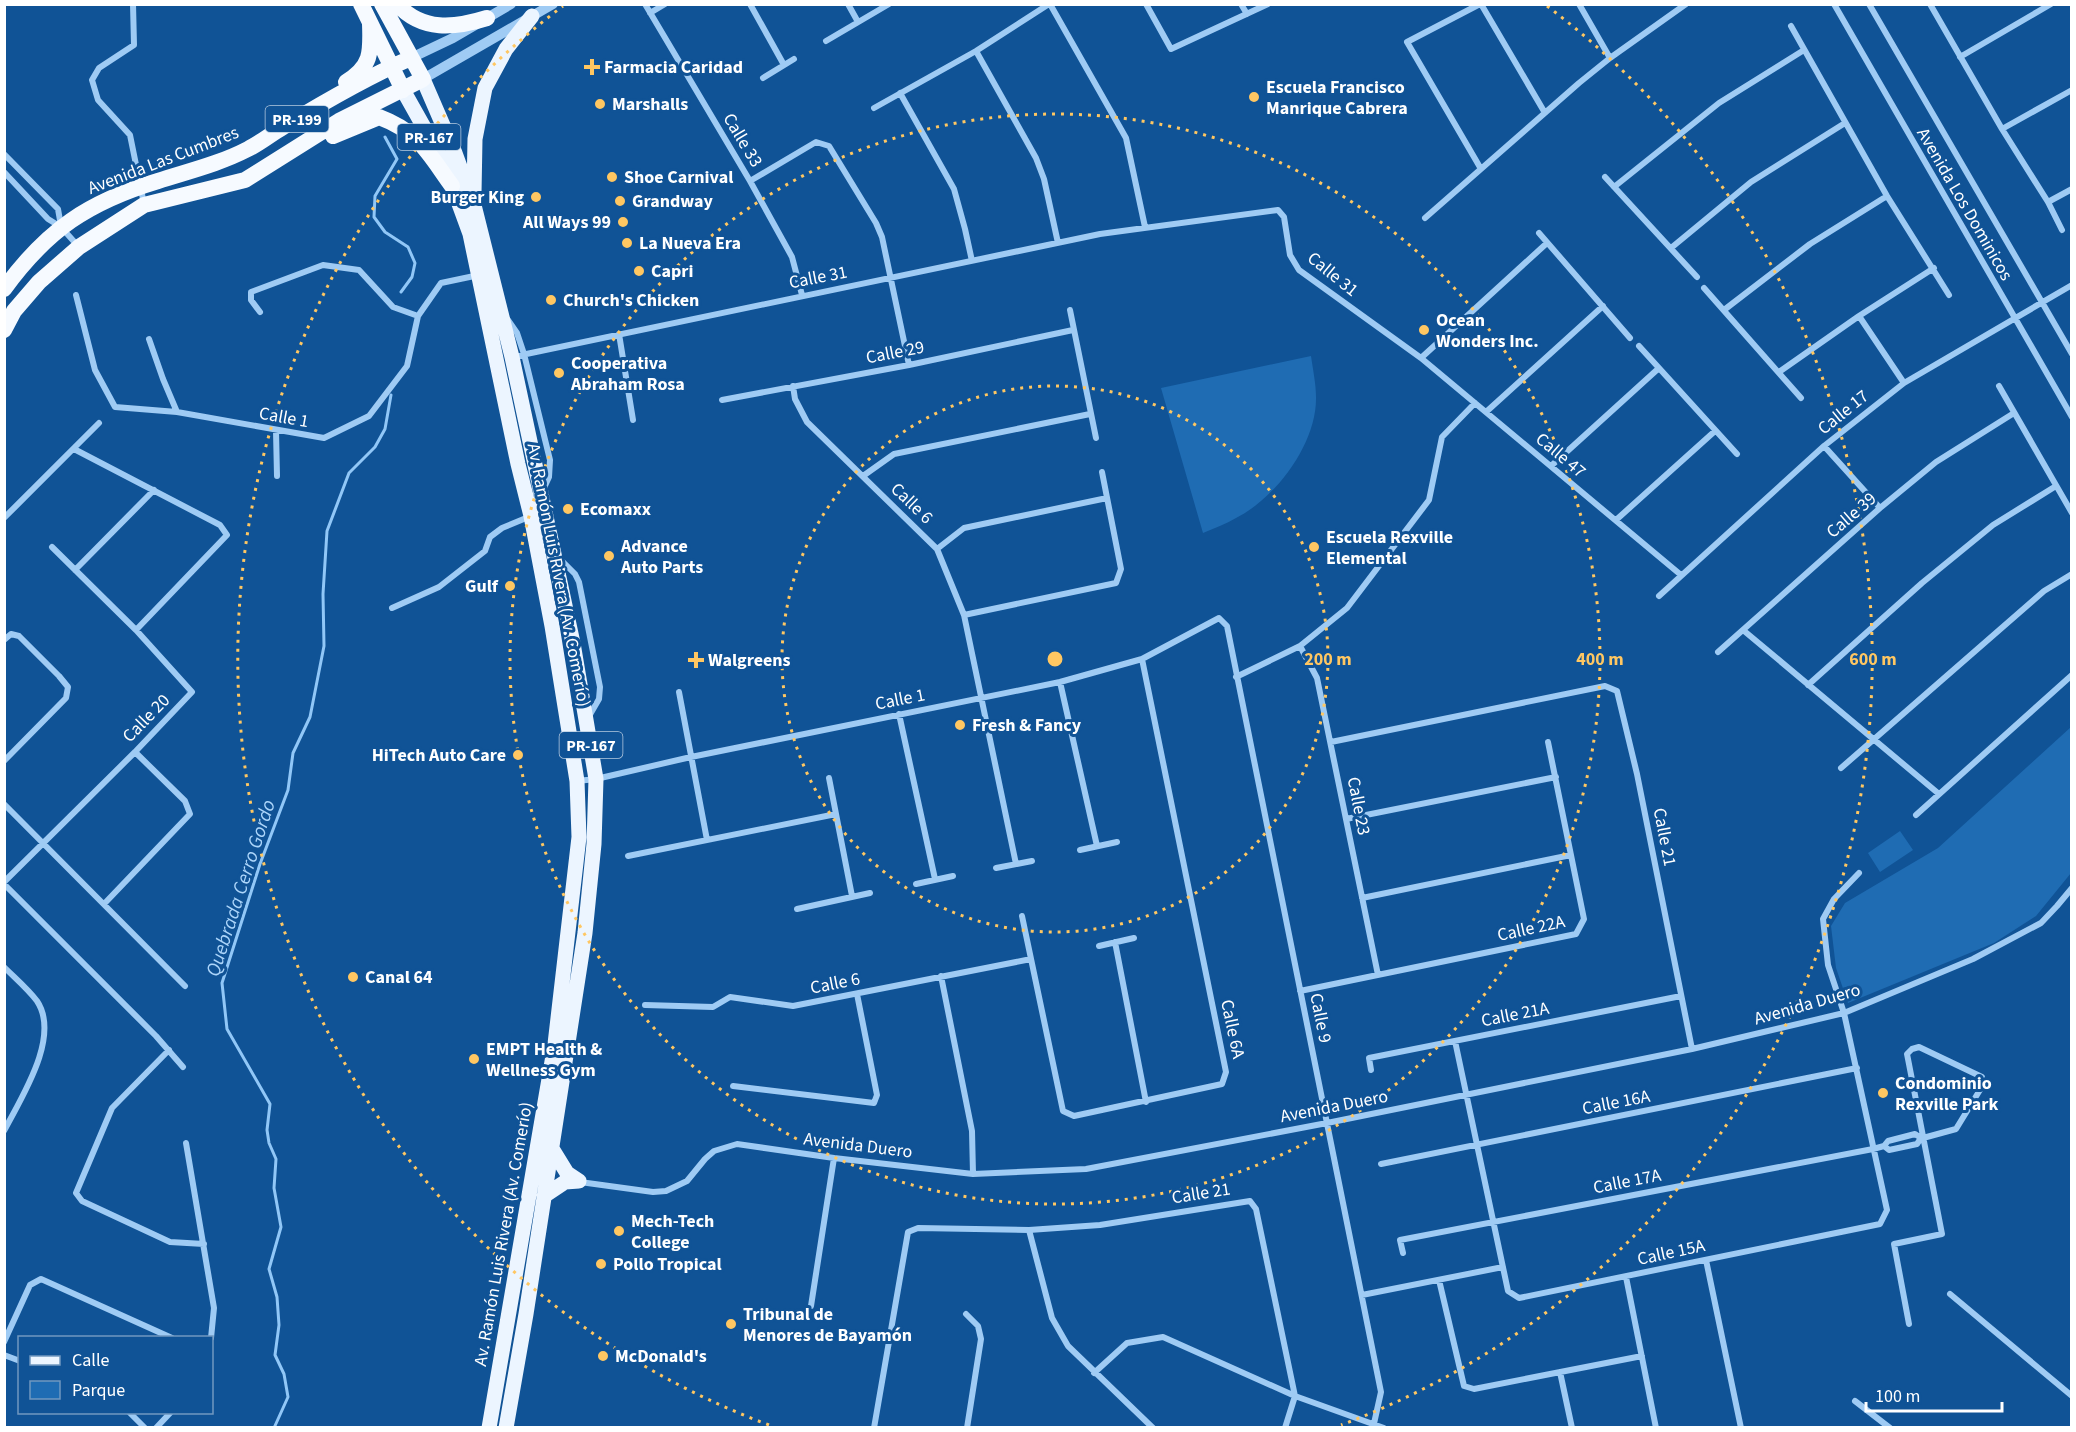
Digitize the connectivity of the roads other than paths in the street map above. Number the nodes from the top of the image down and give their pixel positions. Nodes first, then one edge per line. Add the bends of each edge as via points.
1 (133, 4) edge
2 (361, 4) edge
3 (382, 4) edge
4 (397, 4) edge
5 (511, 4) edge
6 (553, 4) edge
7 (645, 4) edge
8 (665, 4) edge
9 (750, 4) edge
10 (848, 4) edge
11 (889, 4) edge
12 (1049, 4) edge
13 (1146, 4) edge
14 (1241, 4) edge
15 (1268, 4) edge
16 (1481, 4) edge
17 (1579, 4) edge
18 (1686, 4) edge
19 (1834, 4) edge
20 (1869, 4) edge
21 (1930, 4) edge
22 (2051, 4) edge
23 (1677, 7) edge
24 (651, 13) junction
25 (1247, 14) junction
26 (532, 16) junction
27 (487, 18) junction
28 (858, 22) junction
29 (370, 24) junction
30 (1791, 26) dead end
31 (826, 41) dead end
32 (1804, 50) junction
33 (976, 51) junction
34 (1960, 57) junction
35 (411, 58) junction
36 (1610, 58) junction
37 (794, 59) dead end
38 (391, 66) junction
39 (784, 66) junction
40 (763, 78) dead end
41 (423, 79) junction
42 (403, 90) junction
43 (2072, 90) edge
44 (900, 93) junction
45 (874, 108) dead end
46 (1545, 113) junction
47 (1845, 123) junction
48 (2002, 129) junction
49 (267, 136) junction
50 (4, 154) edge
51 (1481, 169) junction
52 (259, 171) junction
53 (4, 172) edge
54 (1605, 177) dead end
55 (750, 181) junction
56 (141, 186) junction
57 (452, 186) junction
58 (1614, 187) junction
59 (2072, 189) edge
60 (1887, 196) junction
61 (2048, 202) junction
62 (144, 205) junction
63 (474, 205) junction
64 (1425, 218) dead end
65 (61, 227) junction
66 (1145, 227) junction
67 (2062, 230) dead end
68 (1539, 233) dead end
69 (1058, 243) junction
70 (1547, 243) junction
71 (79, 247) junction
72 (1671, 248) junction
73 (972, 261) junction
74 (1934, 268) junction
75 (480, 275) junction
76 (890, 278) junction
77 (1697, 278) dead end
78 (2072, 285) edge
79 (1704, 288) dead end
80 (4, 289) edge
81 (76, 295) dead end
82 (802, 295) junction
83 (1949, 295) dead end
84 (2041, 303) junction
85 (1603, 306) junction
86 (1070, 310) dead end
87 (1724, 310) junction
88 (260, 312) dead end
89 (418, 316) junction
90 (1859, 316) junction
91 (2014, 319) junction
92 (4, 330) edge
93 (1073, 330) junction
94 (619, 334) junction
95 (1630, 338) dead end
96 (149, 339) dead end
97 (1639, 346) dead end
98 (2072, 354) edge
99 (511, 356) junction
100 (1420, 358) junction
101 (909, 365) junction
102 (1659, 369) junction
103 (1779, 372) junction
104 (1904, 383) junction
105 (793, 386) junction
106 (1999, 386) dead end
107 (1801, 398) dead end
108 (722, 400) dead end
109 (1475, 404) junction
110 (177, 412) junction
111 (1486, 412) junction
112 (1090, 414) junction
113 (2014, 414) junction
114 (2072, 417) edge
115 (633, 420) dead end
116 (99, 423) dead end
117 (1715, 430) junction
118 (276, 431) junction
119 (1096, 438) dead end
120 (1824, 446) junction
121 (74, 448) junction
122 (1737, 454) dead end
123 (1551, 466) junction
124 (1102, 472) dead end
125 (277, 476) dead end
126 (862, 476) junction
127 (2056, 486) junction
128 (154, 490) junction
129 (1107, 498) junction
130 (1880, 508) junction
131 (2072, 513) edge
132 (531, 516) junction
133 (4, 518) edge
134 (1616, 520) junction
135 (52, 547) dead end
136 (937, 549) junction
137 (75, 570) junction
138 (2072, 574) edge
139 (1681, 575) junction
140 (1659, 596) dead end
141 (392, 608) dead end
142 (964, 615) junction
143 (1219, 618) joint
144 (136, 630) junction
145 (1743, 630) junction
146 (4, 640) edge
147 (1300, 646) junction
148 (1718, 652) dead end
149 (1142, 659) junction
150 (2072, 675) edge
151 (1236, 677) junction
152 (1060, 682) junction
153 (1808, 686) junction
154 (679, 692) dead end
155 (980, 698) junction
156 (899, 714) junction
157 (1873, 739) junction
158 (1331, 742) junction
159 (1548, 742) dead end
160 (135, 752) junction
161 (691, 757) junction
162 (4, 761) edge
163 (1841, 768) dead end
164 (1556, 777) junction
165 (829, 778) dead end
166 (596, 779) junction
167 (577, 781) junction
168 (1939, 794) junction
169 (4, 804) edge
170 (836, 814) junction
171 (1916, 815) dead end
172 (1346, 819) junction
173 (707, 840) junction
174 (1117, 842) dead end
175 (44, 843) junction
176 (1097, 846) junction
177 (1080, 850) dead end
178 (1571, 855) junction
179 (628, 856) dead end
180 (1032, 861) dead end
181 (1016, 864) junction
182 (996, 868) dead end
183 (1858, 873) dead end
184 (953, 876) dead end
185 (935, 879) junction
186 (4, 883) edge
187 (916, 884) dead end
188 (2072, 888) edge
189 (870, 893) dead end
190 (852, 896) junction
191 (1362, 898) junction
192 (104, 904) junction
193 (797, 909) dead end
194 (1022, 916) dead end
195 (1134, 938) dead end
196 (1115, 942) junction
197 (1099, 946) dead end
198 (1031, 958) junction
199 (4, 967) edge
200 (1378, 975) junction
201 (941, 976) junction
202 (185, 986) dead end
203 (1300, 991) junction
204 (857, 994) junction
205 (1681, 996) junction
206 (645, 1005) dead end
207 (1845, 1013) junction
208 (1455, 1041) junction
209 (1692, 1049) junction
210 (169, 1050) junction
211 (183, 1067) dead end
212 (1857, 1068) junction
213 (1371, 1070) dead end
214 (733, 1086) dead end
215 (1467, 1095) junction
216 (1146, 1102) junction
217 (1327, 1123) junction
218 (4, 1131) edge
219 (1922, 1138) junction
220 (186, 1143) dead end
221 (1478, 1145) junction
222 (551, 1147) junction
223 (1873, 1149) junction
224 (834, 1158) junction
225 (1381, 1164) dead end
226 (973, 1174) junction
227 (579, 1182) junction
228 (544, 1196) junction
229 (1494, 1221) junction
230 (1029, 1230) junction
231 (204, 1244) junction
232 (1403, 1253) dead end
233 (1706, 1260) junction
234 (1503, 1267) junction
235 (1626, 1276) junction
236 (1440, 1280) junction
237 (1950, 1294) dead end
238 (1362, 1295) junction
239 (811, 1306) dead end
240 (966, 1314) dead end
241 (1909, 1324) dead end
242 (168, 1336) edge
243 (211, 1336) edge
244 (4, 1342) edge
245 (4, 1355) edge
246 (1642, 1356) junction
247 (18, 1361) edge
248 (1094, 1372) junction
249 (1560, 1372) junction
250 (1295, 1396) junction
251 (2072, 1396) edge
252 (1855, 1401) dead end
253 (130, 1414) edge
254 (170, 1414) edge
255 (1374, 1425) edge
256 (145, 1428) edge
257 (156, 1428) edge
258 (489, 1428) edge
259 (506, 1428) edge
260 (874, 1428) edge
261 (968, 1428) edge
262 (1153, 1428) edge
263 (1285, 1428) edge
264 (1384, 1428) edge
265 (1572, 1428) edge
266 (1656, 1428) edge
267 (1741, 1428) edge
268 (1890, 1428) edge

1 - 56 street via 134,45 99,68 92,80 98,100 130,135
2 - 29 highway, Av. Ramón Luis Rivera (Av. Comerío) / PR-167
3 - 35 highway, Av. Ramón Luis Rivera (Av. Comerío) / PR-167
4 - 27 highway via 416,21 443,26
5 - 27 street, Avenida Las Cumbres / PR-199
6 - 26 street, Avenida Las Cumbres / PR-199
7 - 24 street, Calle 33
8 - 24 street
9 - 39 street
10 - 28 street
11 - 28 street
12 - 33 street
12 - 66 street via 1126,138
13 - 25 street via 1171,49
14 - 25 street
15 - 25 street
16 - 46 street
16 - 51 street via 1407,42
17 - 36 street
18 - 23 street
19 - 91 street, Avenida Los Dominicos
20 - 84 street, Avenida Los Dominicos
21 - 34 street
22 - 34 street
23 - 36 street
24 - 55 street, Calle 33
26 - 41 street, Avenida Las Cumbres / PR-199
26 - 63 main road via 506,49 485,88 475,139
27 - 35 street, Avenida Las Cumbres / PR-199
28 - 31 street
29 - 38 highway, Av. Ramón Luis Rivera (Av. Comerío) / PR-167
29 - 49 highway via 370,54 360,71
30 - 32 street
32 - 47 street
32 - 58 street via 1719,103
33 - 44 street
33 - 69 street via 1036,158
34 - 48 street
35 - 38 highway, Avenida Las Cumbres / PR-199
35 - 41 highway, Av. Ramón Luis Rivera (Av. Comerío) / PR-167
36 - 46 street
37 - 39 street
38 - 42 highway, Av. Ramón Luis Rivera (Av. Comerío) / PR-167
38 - 49 highway, Avenida Las Cumbres / PR-199
39 - 40 street
41 - 42 highway, Avenida Las Cumbres / PR-199
41 - 63 main road, Av. Ramón Luis Rivera (Av. Comerío) / PR-167
42 - 52 highway, Avenida Las Cumbres / PR-199 via 339,121
42 - 57 main road, Av. Ramón Luis Rivera (Av. Comerío) / PR-167 via 444,163
43 - 48 street
44 - 45 street
44 - 73 street via 954,189
46 - 51 street
47 - 60 street
47 - 72 street via 1751,182
48 - 61 street
49 - 56 highway, Avenida Las Cumbres / PR-199 via 217,164
50 - 65 street via 58,209
51 - 64 street
52 - 57 highway via 379,117 416,136
52 - 62 highway, Avenida Las Cumbres / PR-199 via 245,180
53 - 65 street via 48,219
54 - 58 street
55 - 76 street via 816,142 829,146 876,223
55 - 82 street, Calle 33 via 792,257
56 - 62 street
56 - 65 highway, Avenida Las Cumbres / PR-199 via 99,202
57 - 75 main road, Av. Ramón Luis Rivera (Av. Comerío) / PR-167
58 - 72 street
59 - 61 street
60 - 74 street
60 - 87 street via 1809,244
61 - 67 street
62 - 71 highway, Avenida Las Cumbres / PR-199
63 - 99 main road, Av. Ramón Luis Rivera (Av. Comerío) / PR-167
65 - 71 street
65 - 80 highway, Avenida Las Cumbres / PR-199 via 24,262
66 - 69 street, Calle 31
66 - 100 street, Calle 31 via 1278,210 1284,218 1290,255 1299,270
68 - 70 street
69 - 73 street, Calle 31
70 - 85 street
70 - 100 street
71 - 92 highway, Avenida Las Cumbres / PR-199 via 39,282 14,311
72 - 77 street
73 - 76 street, Calle 31
74 - 83 street
74 - 90 street
75 - 89 street, Calle 1 via 441,283
75 - 99 main road, Av. Ramón Luis Rivera (Av. Comerío) / PR-167
76 - 82 street, Calle 31
76 - 101 street
78 - 84 street, Calle 17
79 - 87 street
81 - 110 street, Calle 1 via 95,370 115,407
82 - 94 street, Calle 31
84 - 91 street, Calle 17
84 - 98 street, Avenida Los Dominicos
85 - 95 street
85 - 111 street
86 - 93 street
87 - 103 street
88 - 89 street via 251,300 251,292 324,265 359,270 393,307
89 - 118 street, Calle 1 via 407,366 369,416 324,438
90 - 103 street
90 - 104 street
91 - 104 street, Calle 17
91 - 114 street, Avenida Los Dominicos
93 - 101 street, Calle 29
93 - 112 street
94 - 99 street, Calle 31
94 - 115 street
96 - 110 street
97 - 102 street
99 - 132 main road, Av. Ramón Luis Rivera (Av. Comerío) / PR-167 via 518,464
99 - 166 main road, Av. Ramón Luis Rivera (Av. Comerío) / PR-167 via 573,643
100 - 109 street, Calle 47
101 - 105 street, Calle 29
102 - 117 street
102 - 123 street
103 - 107 street
104 - 120 street, Calle 17
105 - 108 street, Calle 29
105 - 126 street, Calle 6 via 807,422
106 - 113 street
109 - 111 street, Calle 47
109 - 147 street via 1442,437 1429,500 1347,608
110 - 118 street, Calle 1
111 - 123 street, Calle 47
112 - 119 street
112 - 126 street via 894,454
113 - 127 street
113 - 130 street, Calle 39 via 1936,462
116 - 121 street
117 - 122 street
117 - 134 street
118 - 125 street
120 - 130 street
120 - 139 street, Calle 17
121 - 128 street
121 - 133 street
123 - 134 street, Calle 47
124 - 129 street
126 - 136 street, Calle 6
127 - 131 street
127 - 153 street via 1993,525 1937,570
128 - 137 street
128 - 144 street via 220,525 227,534
129 - 136 street via 964,528
129 - 142 street via 1121,569 1116,583
130 - 145 street, Calle 39
132 - 141 street via 490,537 485,551 439,587
132 - 167 main road, Av. Ramón Luis Rivera (Av. Comerío) / PR-167
134 - 139 street, Calle 47
135 - 137 street, Calle 20
136 - 142 street, Calle 6
137 - 144 street, Calle 20
138 - 157 street via 2044,591
139 - 140 street, Calle 17
142 - 155 street, Calle 6
143 - 149 street, Calle 1
143 - 151 street, Calle 9 via 1227,626
144 - 160 street, Calle 20 via 192,692
145 - 148 street, Calle 39
145 - 153 street
146 - 162 street via 11,634 19,636 68,687 66,698
147 - 151 street
147 - 158 street, Calle 23 via 1317,678
149 - 152 street, Calle 1
149 - 216 street, Calle 6A via 1226,1072 1222,1084
150 - 168 street
151 - 203 street, Calle 9
152 - 155 street, Calle 1
152 - 176 street
153 - 157 street
154 - 161 street
155 - 156 street, Calle 1
155 - 181 street
156 - 161 street, Calle 1
156 - 185 street
157 - 163 street
157 - 168 street
158 - 172 street, Calle 23
158 - 205 street, Calle 21 via 1605,686 1617,691
159 - 164 street, Calle 22A
160 - 175 street, Calle 20
160 - 192 street via 185,801 190,814
161 - 166 street, Calle 1
161 - 173 street
164 - 172 street
164 - 178 street, Calle 22A
165 - 170 street
166 - 167 street, Calle 1
166 - 222 main road, Av. Ramón Luis Rivera (Av. Comerío) / PR-167 via 585,933
167 - 258 main road, Av. Ramón Luis Rivera (Av. Comerío) / PR-167 via 579,837 555,1044
168 - 171 street
169 - 175 street
170 - 173 street
170 - 190 street
172 - 191 street, Calle 23
173 - 179 street
174 - 176 street
175 - 186 street, Calle 20
175 - 192 street
176 - 177 street
178 - 191 street
178 - 200 street, Calle 22A via 1584,919 1576,934
180 - 181 street
181 - 182 street
183 - 207 street, Calle 15A via 1834,898 1822,919 1828,964
184 - 185 street
185 - 187 street
186 - 210 street
188 - 207 street, Avenida Duero via 2041,923 1973,960
189 - 190 street
190 - 193 street
191 - 200 street, Calle 23
192 - 202 street
194 - 198 street, Calle 6A
195 - 196 street
196 - 197 street
196 - 216 street
198 - 201 street, Calle 6
198 - 216 street, Calle 6A via 1063,1111 1074,1116
199 - 218 street via 38,1002 45,1029 39,1059
200 - 203 street, Calle 22A
201 - 204 street, Calle 6
201 - 226 street via 972,1131
203 - 217 street, Calle 9
204 - 206 street, Calle 6 via 794,1006 730,998 713,1007
204 - 214 street via 877,1095 874,1103
205 - 208 street, Calle 21A
205 - 209 street, Calle 21
207 - 209 street, Avenida Duero
207 - 212 street, Calle 15A
208 - 213 street, Calle 21A via 1369,1058
208 - 215 street, Calle 15A
209 - 215 street, Avenida Duero
210 - 211 street
210 - 231 street via 112,1108 76,1193 82,1201 170,1242
212 - 221 street, Calle 16A
212 - 223 street, Calle 15A
215 - 217 street, Avenida Duero
215 - 221 street, Calle 15A
217 - 226 street, Avenida Duero via 1086,1169
217 - 238 street, Calle 9
219 - 219 street via 1956,1129 1983,1085 1982,1077 1919,1047 1907,1054
219 - 223 street, Calle 17A via 1917,1144
219 - 241 street via 1942,1234 1894,1244
220 - 231 street
221 - 225 street, Calle 16A
221 - 229 street, Calle 15A
222 - 227 main road via 567,1173
222 - 228 main road, Av. Ramón Luis Rivera (Av. Comerío) / PR-167
223 - 229 street, Calle 17A
223 - 233 street, Calle 15A via 1887,1210 1880,1224
224 - 226 street, Avenida Duero
224 - 227 street, Avenida Duero via 736,1144 714,1151 687,1180 666,1191
224 - 239 street
227 - 228 main road via 565,1182
228 - 259 main road, Av. Ramón Luis Rivera (Av. Comerío) / PR-167
229 - 232 street, Calle 17A via 1400,1240
229 - 234 street, Calle 15A
230 - 248 street via 1052,1318 1068,1346
230 - 250 street, Calle 21 via 1100,1225 1250,1201 1256,1209
230 - 260 street via 918,1228 908,1232
231 - 243 street via 214,1308
233 - 235 street, Calle 15A
233 - 267 street
234 - 235 street, Calle 15A via 1508,1291 1519,1298
234 - 236 street
235 - 246 street
236 - 238 street
236 - 249 street via 1464,1386 1474,1389
237 - 251 street
238 - 255 street, Calle 9 via 1381,1392
240 - 261 street via 978,1326 981,1339
242 - 244 street via 41,1279 30,1285
245 - 247 street
246 - 249 street
246 - 266 street
248 - 250 street via 1127,1343 1163,1337
248 - 262 street
249 - 265 street
250 - 255 street
250 - 263 street
252 - 268 street
253 - 256 street
254 - 257 street
255 - 264 street

